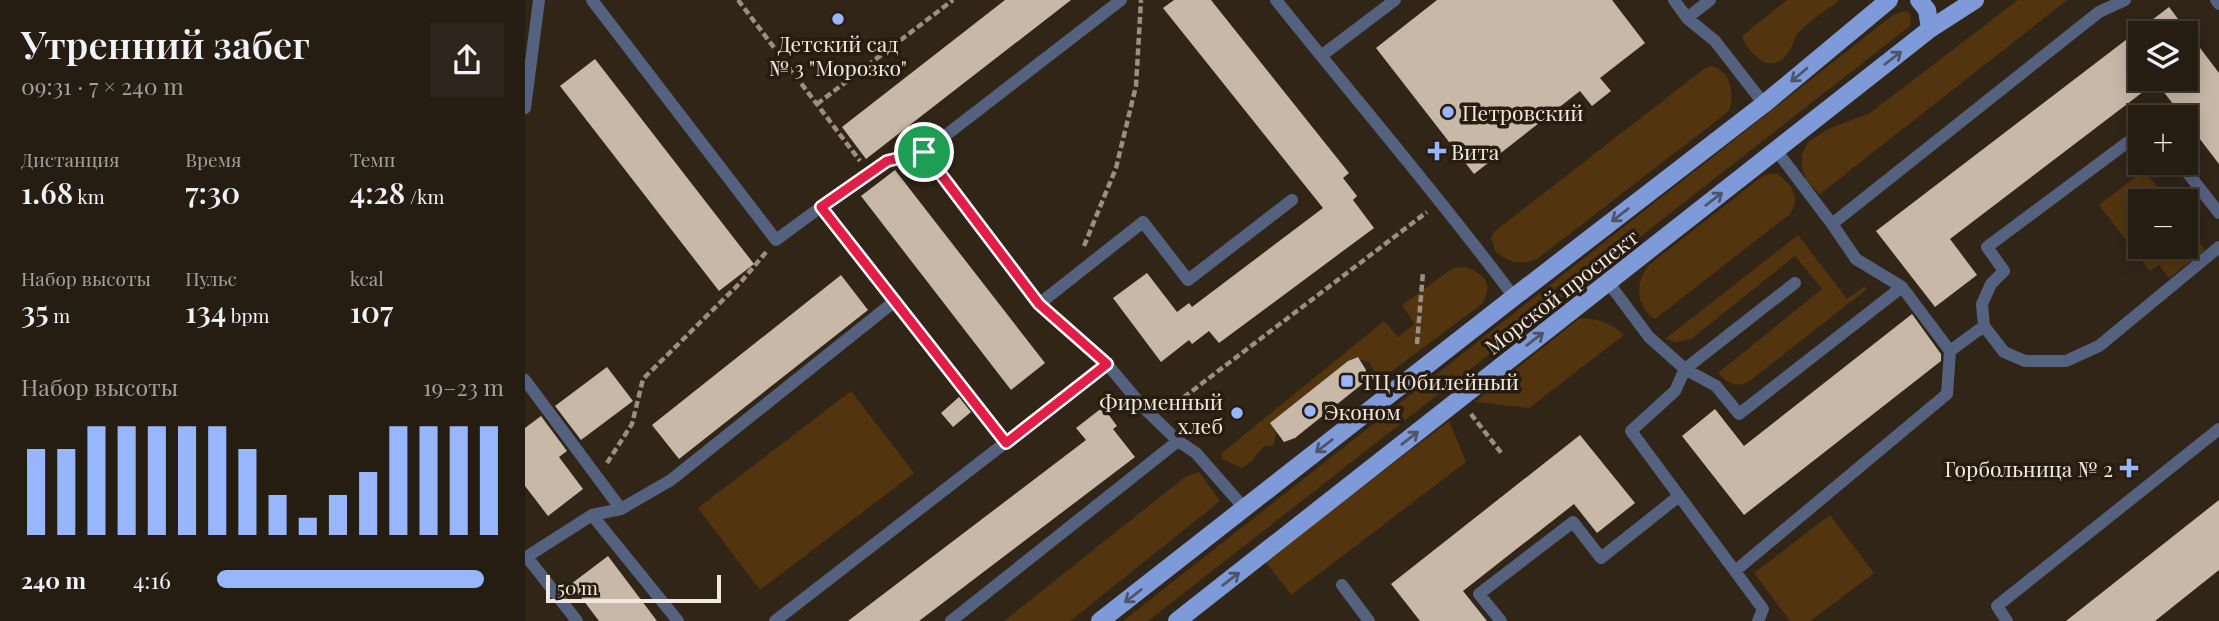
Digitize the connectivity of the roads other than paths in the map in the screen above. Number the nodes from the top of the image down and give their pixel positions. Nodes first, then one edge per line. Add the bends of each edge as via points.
1 (539, 0) edge
2 (592, 0) edge
3 (1121, 0) edge
4 (1276, 0) edge
5 (1395, 0) edge
6 (1674, 0) edge
7 (1710, 0) edge
8 (1889, 0) edge
9 (1919, 0) edge
10 (1975, 0) edge
11 (2125, 0) edge
12 (1687, 18) junction
13 (1930, 29) junction
14 (1321, 56) junction
15 (1764, 104) junction
16 (525, 108) edge
17 (2128, 142) edge
18 (1776, 150) junction
19 (924, 152) junction
20 (2189, 175) edge
21 (1292, 200) dead end
22 (821, 207) junction
23 (2219, 213) edge
24 (1832, 224) junction
25 (2219, 247) edge
26 (1608, 282) junction
27 (1795, 283) dead end
28 (1902, 287) junction
29 (1514, 296) junction
30 (895, 302) junction
31 (1039, 304) junction
32 (1984, 326) junction
33 (1950, 351) junction
34 (1107, 364) junction
35 (1685, 369) junction
36 (525, 380) edge
37 (2219, 429) edge
38 (1178, 441) junction
39 (1006, 443) junction
40 (1679, 496) junction
41 (621, 509) junction
42 (1245, 509) junction
43 (592, 515) junction
44 (526, 557) edge
45 (1735, 571) junction
46 (1342, 585) dead end
47 (577, 621) edge
48 (678, 621) edge
49 (775, 621) edge
50 (951, 621) edge
51 (1101, 621) edge
52 (1177, 621) edge
53 (1369, 621) edge
54 (1501, 621) edge
55 (1759, 621) edge
56 (2007, 621) edge

1 - 16 lane
2 - 22 lane via 776,240
3 - 19 lane
4 - 14 lane
5 - 14 lane
6 - 12 lane
7 - 12 lane
8 -> 15 main road, Морской проспект
9 - 13 main road via 1927,10
10 - 13 main road, Морской проспект
11 - 24 lane via 2099,12
12 - 15 lane via 1715,41
18 -> 13 main road, Морской проспект
14 - 29 lane
15 -> 29 main road, Морской проспект
17 - 32 lane via 1987,247 2004,271 1991,284 1982,304
18 - 24 lane
26 -> 18 main road, Морской проспект
19 - 22 lane via 887,161
19 - 31 lane
20 - 23 lane
21 - 31 lane via 1188,280 1143,222
22 - 30 lane
24 - 28 lane via 1856,259
25 - 32 lane via 2099,346 2066,361 2014,357 2004,352
26 - 35 lane via 1649,337
52 -> 26 main road, Морской проспект
27 - 35 lane
28 - 33 lane
28 - 35 lane via 1738,414 1716,386
29 -> 42 main road, Морской проспект
30 - 39 lane
30 - 41 lane via 671,480
31 - 34 lane
32 - 33 lane
33 - 45 lane via 1947,394
34 - 38 lane
34 - 39 lane
35 - 40 lane via 1675,391 1631,431
36 - 41 lane
37 - 56 lane via 1997,606
38 - 42 lane via 1196,453
38 - 50 lane
39 - 49 lane
40 - 45 lane
40 - 54 lane via 1601,558 1573,522 1479,593
41 - 43 lane
42 -> 51 main road, Морской проспект
43 - 44 lane
43 - 48 lane
44 - 47 lane
45 - 55 lane via 1763,609
46 - 53 lane

